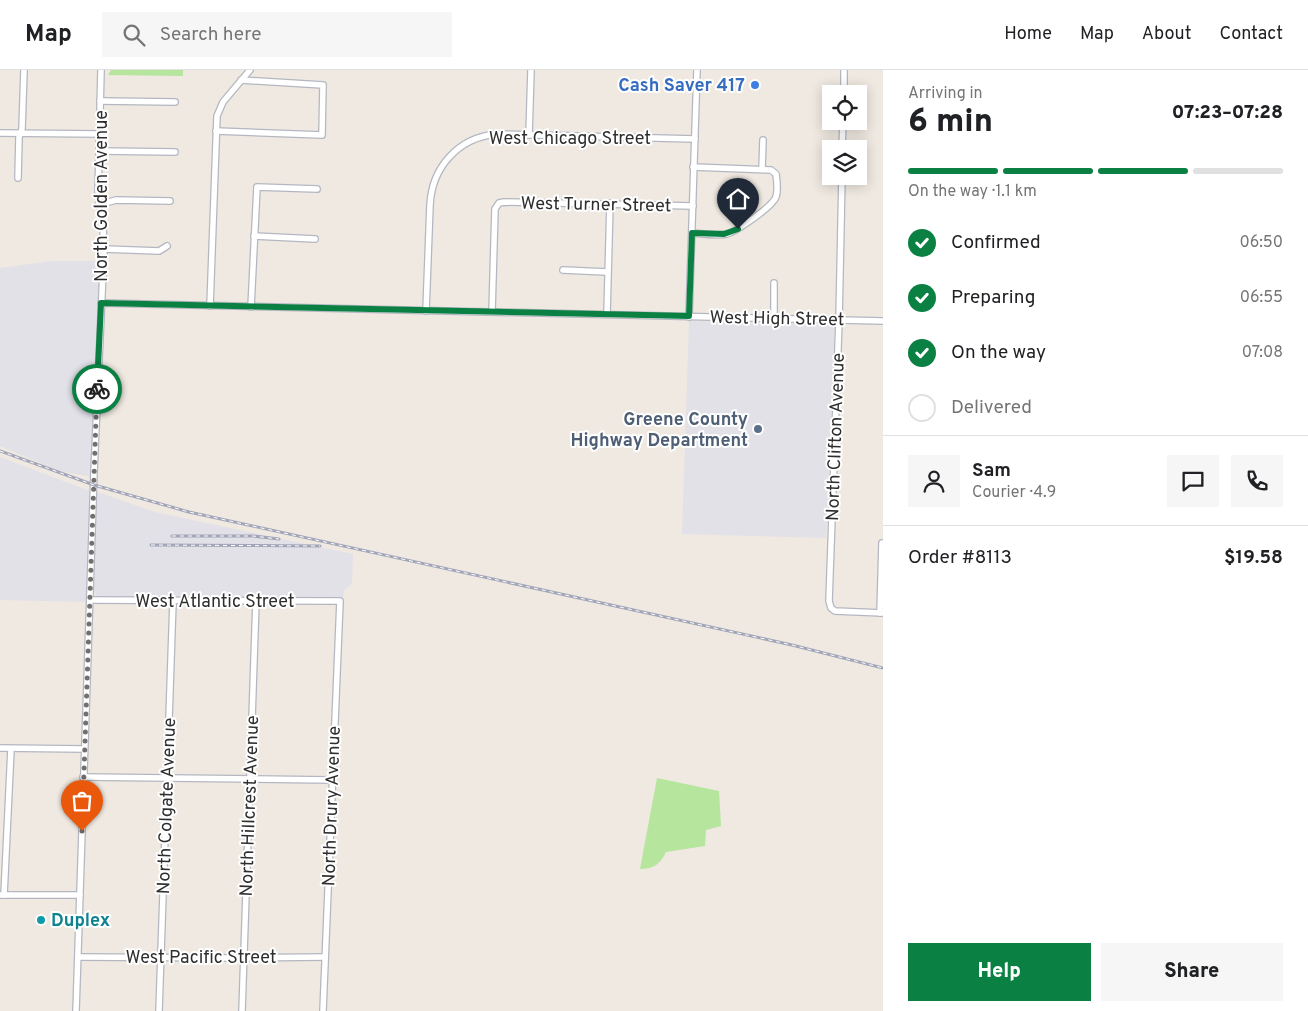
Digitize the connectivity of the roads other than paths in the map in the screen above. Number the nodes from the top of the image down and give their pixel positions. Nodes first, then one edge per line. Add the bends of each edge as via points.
1 (24, 70) edge
2 (101, 70) edge
3 (250, 70) edge
4 (531, 70) edge
5 (697, 70) edge
6 (844, 70) edge
7 (241, 80) junction
8 (844, 85) edge
9 (100, 101) junction
10 (175, 102) dead end
11 (216, 131) junction
12 (0, 133) edge
13 (21, 133) junction
14 (100, 134) junction
15 (529, 134) junction
16 (695, 139) junction
17 (762, 140) dead end
18 (99, 150) junction
19 (175, 152) dead end
20 (694, 166) junction
21 (762, 169) junction
22 (18, 178) dead end
23 (842, 185) edge
24 (317, 189) dead end
25 (170, 201) dead end
26 (610, 203) junction
27 (98, 205) junction
28 (693, 206) junction
29 (692, 233) junction
30 (254, 236) junction
31 (315, 238) dead end
32 (167, 246) dead end
33 (104, 249) junction
34 (563, 270) dead end
35 (607, 272) junction
36 (774, 283) dead end
37 (101, 303) junction
38 (210, 306) junction
39 (251, 307) junction
40 (426, 311) junction
41 (492, 312) junction
42 (607, 314) junction
43 (689, 316) junction
44 (774, 318) junction
45 (839, 320) junction
46 (883, 320) edge
47 (882, 543) dead end
48 (90, 600) junction
49 (174, 601) junction
50 (256, 601) junction
51 (340, 601) joint
52 (881, 613) edge
53 (0, 748) edge
54 (10, 749) junction
55 (84, 749) junction
56 (83, 778) junction
57 (167, 779) junction
58 (249, 779) junction
59 (332, 780) junction
60 (2, 894) edge
61 (80, 895) junction
62 (78, 957) junction
63 (325, 957) junction
64 (161, 958) junction
65 (243, 958) junction
66 (76, 1011) edge
67 (159, 1011) edge
68 (242, 1011) edge
69 (323, 1011) edge

1 - 13 street
2 - 9 street, North Golden Avenue
3 - 7 street
4 - 15 street
5 - 16 street
6 - 8 street
7 - 11 street via 221,105
7 - 11 street via 323,85 322,135
9 - 10 street
9 - 14 street, North Golden Avenue
11 - 38 street
12 - 13 street
13 - 14 street
13 - 22 street
14 - 18 street, North Golden Avenue
15 - 16 street, West Chicago Street
15 - 40 street, West Chicago Street via 486,136 465,144 438,172 431,193
16 - 20 street
17 - 21 street
18 - 19 street
18 - 27 street, North Golden Avenue
20 - 21 street
20 - 28 street
21 - 29 street via 776,174 776,194 771,204 731,232
23 - 45 street, North Clifton Avenue
24 - 30 street via 257,187
25 - 27 street via 116,200
26 - 28 street, West Turner Street
26 - 35 street
26 - 41 street, West Turner Street via 498,203 495,209
27 - 33 street, North Golden Avenue
28 - 29 street
29 - 43 street
30 - 31 street
30 - 39 street
32 - 33 street via 159,251
33 - 37 street, North Golden Avenue
34 - 35 street
35 - 42 street
36 - 44 street
37 - 38 street, West High Street
37 - 48 street, North Golden Avenue
38 - 39 street, West High Street
39 - 40 street, West High Street
40 - 41 street, West High Street
41 - 42 street, West High Street
42 - 43 street, West High Street
43 - 44 street, West High Street
44 - 45 street, West High Street
45 - 46 street, West High Street
45 - 52 street, North Clifton Avenue via 831,608 842,612
47 - 52 street
48 - 49 street, West Atlantic Street
48 - 55 street, North Golden Avenue
49 - 50 street, West Atlantic Street
49 - 57 street, North Colgate Avenue
50 - 51 street, West Atlantic Street
50 - 58 street, North Hillcrest Avenue
51 - 59 street, North Drury Avenue
53 - 54 street
54 - 55 street
54 - 60 street
55 - 56 street, North Golden Avenue
56 - 57 street
56 - 61 street, North Golden Avenue
57 - 58 street
57 - 64 street, North Colgate Avenue
58 - 59 street
58 - 65 street, North Hillcrest Avenue
59 - 63 street, North Drury Avenue
60 - 61 street
61 - 62 street, North Golden Avenue
62 - 64 street, West Pacific Street
62 - 66 street, North Golden Avenue
63 - 65 street, West Pacific Street
63 - 69 street, North Drury Avenue
64 - 65 street, West Pacific Street
64 - 67 street, North Colgate Avenue
65 - 68 street, North Hillcrest Avenue

